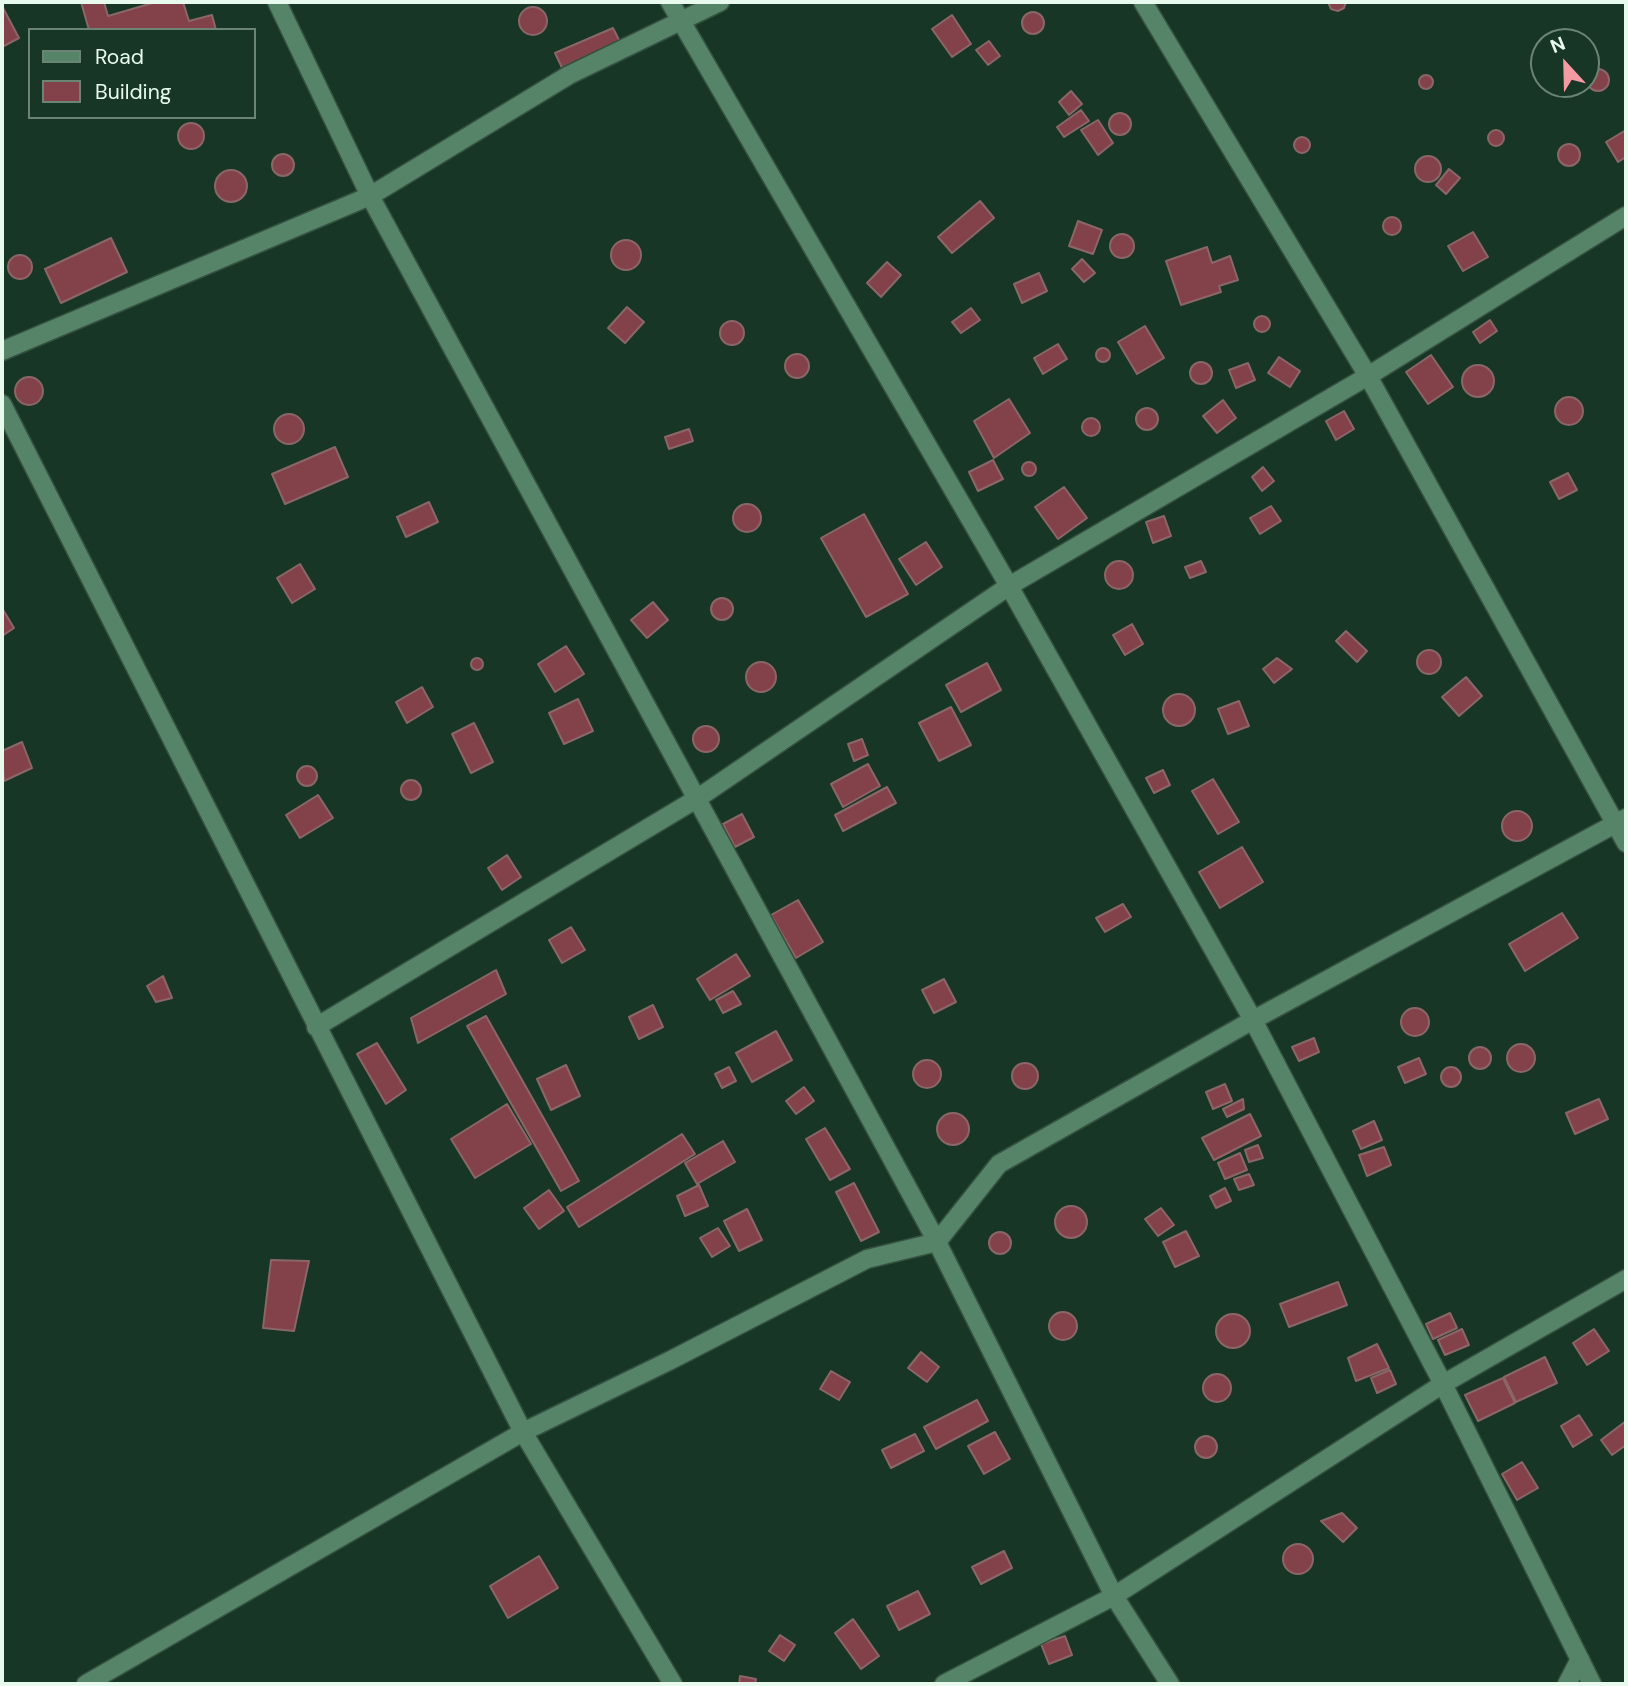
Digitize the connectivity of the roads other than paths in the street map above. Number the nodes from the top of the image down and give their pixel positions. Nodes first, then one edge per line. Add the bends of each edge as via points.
1 (277, 2) edge
2 (670, 2) edge
3 (720, 2) edge
4 (1143, 2) edge
5 (682, 21) junction
6 (370, 196) junction
7 (1626, 216) edge
8 (2, 351) edge
9 (1368, 376) junction
10 (2, 404) edge
11 (1009, 586) junction
12 (698, 799) junction
13 (1621, 821) edge
14 (1626, 843) edge
15 (1253, 1020) junction
16 (316, 1027) junction
17 (937, 1242) junction
18 (1626, 1279) edge
19 (1443, 1384) junction
20 (523, 1432) junction
21 (1114, 1596) junction
22 (1580, 1659) junction
23 (86, 1684) edge
24 (673, 1684) edge
25 (944, 1684) edge
26 (1170, 1684) edge
27 (1567, 1684) edge
28 (1592, 1684) edge

1 - 6 street
2 - 5 street
3 - 5 street
4 - 9 street
5 - 6 street via 569,75
5 - 11 street
6 - 8 street
6 - 12 street
7 - 9 street
9 - 11 street
9 - 13 street
10 - 16 street
11 - 12 street
11 - 15 street
12 - 16 street
12 - 17 street
13 - 14 street
13 - 15 street
15 - 17 street via 999,1164
15 - 19 street
16 - 20 street
17 - 20 street via 867,1259
17 - 21 street
18 - 19 street
19 - 21 street
19 - 22 street
20 - 23 street
20 - 24 street
21 - 25 street
21 - 26 street
22 - 27 street
22 - 28 street

